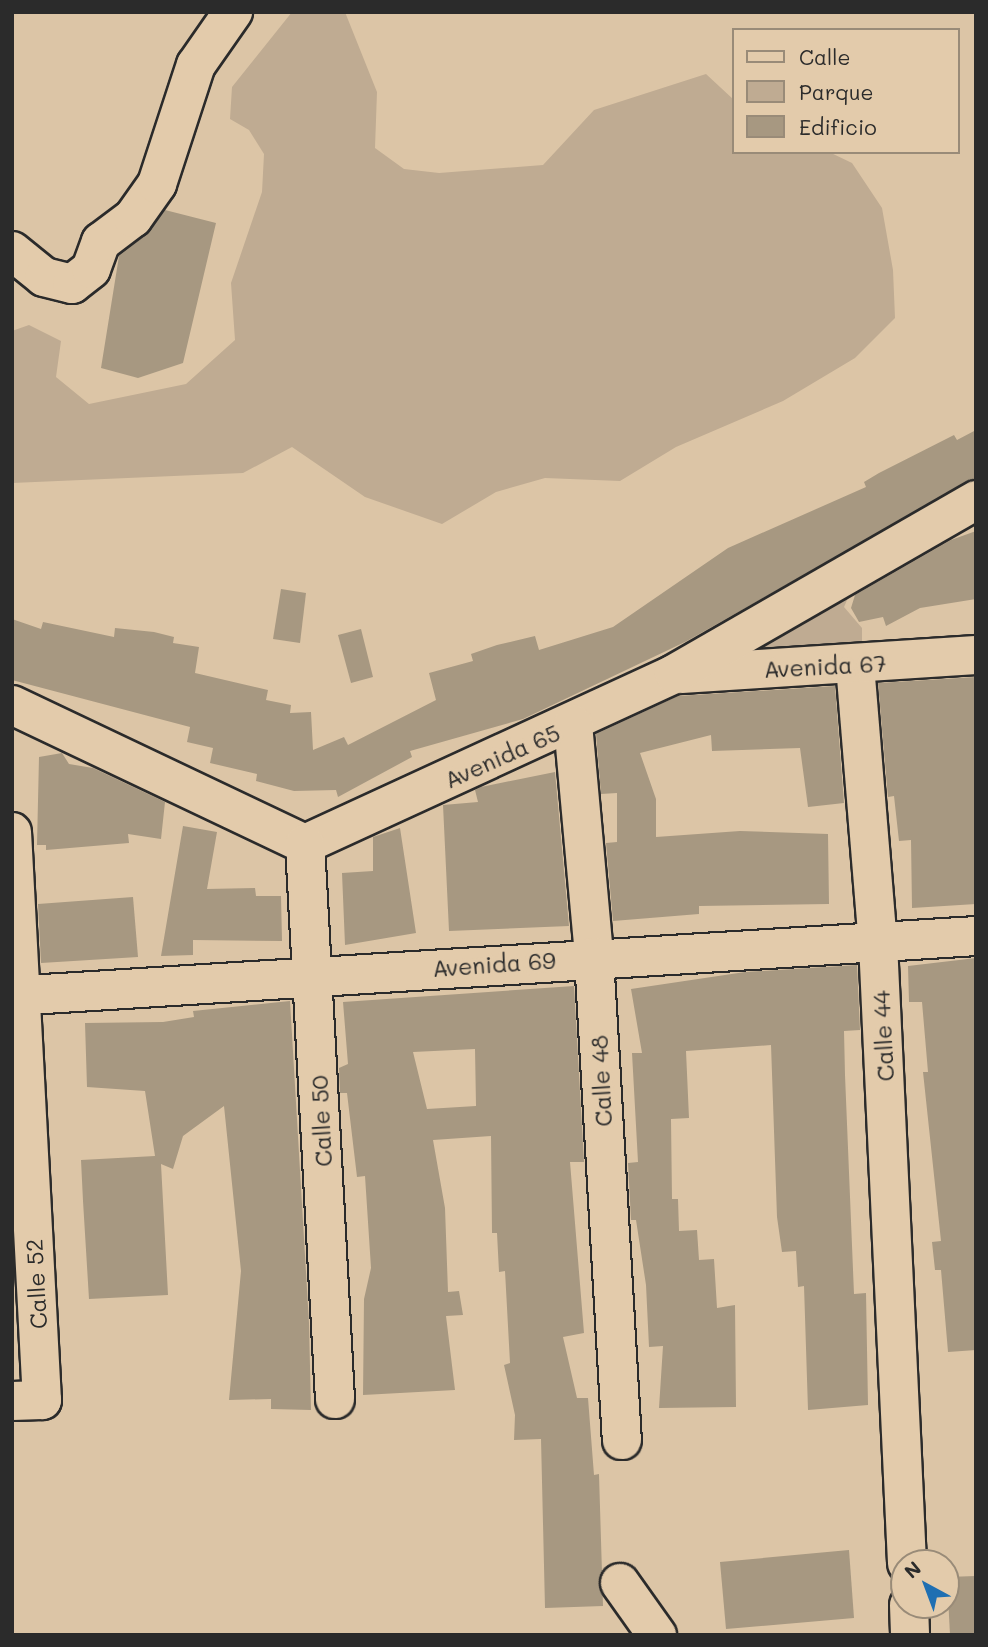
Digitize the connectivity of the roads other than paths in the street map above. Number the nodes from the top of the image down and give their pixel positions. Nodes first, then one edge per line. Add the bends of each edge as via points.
1 (233, 12) edge
2 (12, 251) edge
3 (976, 500) edge
4 (976, 656) edge
5 (855, 665) junction
6 (674, 674) junction
7 (12, 705) edge
8 (573, 724) junction
9 (12, 832) edge
10 (305, 844) junction
11 (976, 936) edge
12 (878, 943) junction
13 (594, 957) junction
14 (313, 977) junction
15 (16, 995) edge
16 (335, 1399) dead end
17 (27, 1401) edge
18 (622, 1440) dead end
19 (906, 1549) edge
20 (620, 1583) dead end
21 (657, 1635) edge

1 - 2 street via 196,65 157,184 133,218 102,242 91,269 72,284 44,277
3 - 6 street, Avenida 65
4 - 5 street, Avenida 67
5 - 6 street, Avenida 67
5 - 12 street, Calle 44
6 - 8 street, Avenida 65
7 - 10 street
8 - 10 street, Avenida 65
8 - 13 street, Calle 48
9 - 15 street, Calle 52
10 - 14 street, Calle 50
11 - 12 street, Avenida 69
12 - 13 street, Avenida 69
12 - 19 street, Calle 44
13 - 14 street, Avenida 69
13 - 18 street, Calle 48
14 - 15 street, Avenida 69
14 - 16 street, Calle 50
15 - 17 street, Calle 52
20 - 21 street

